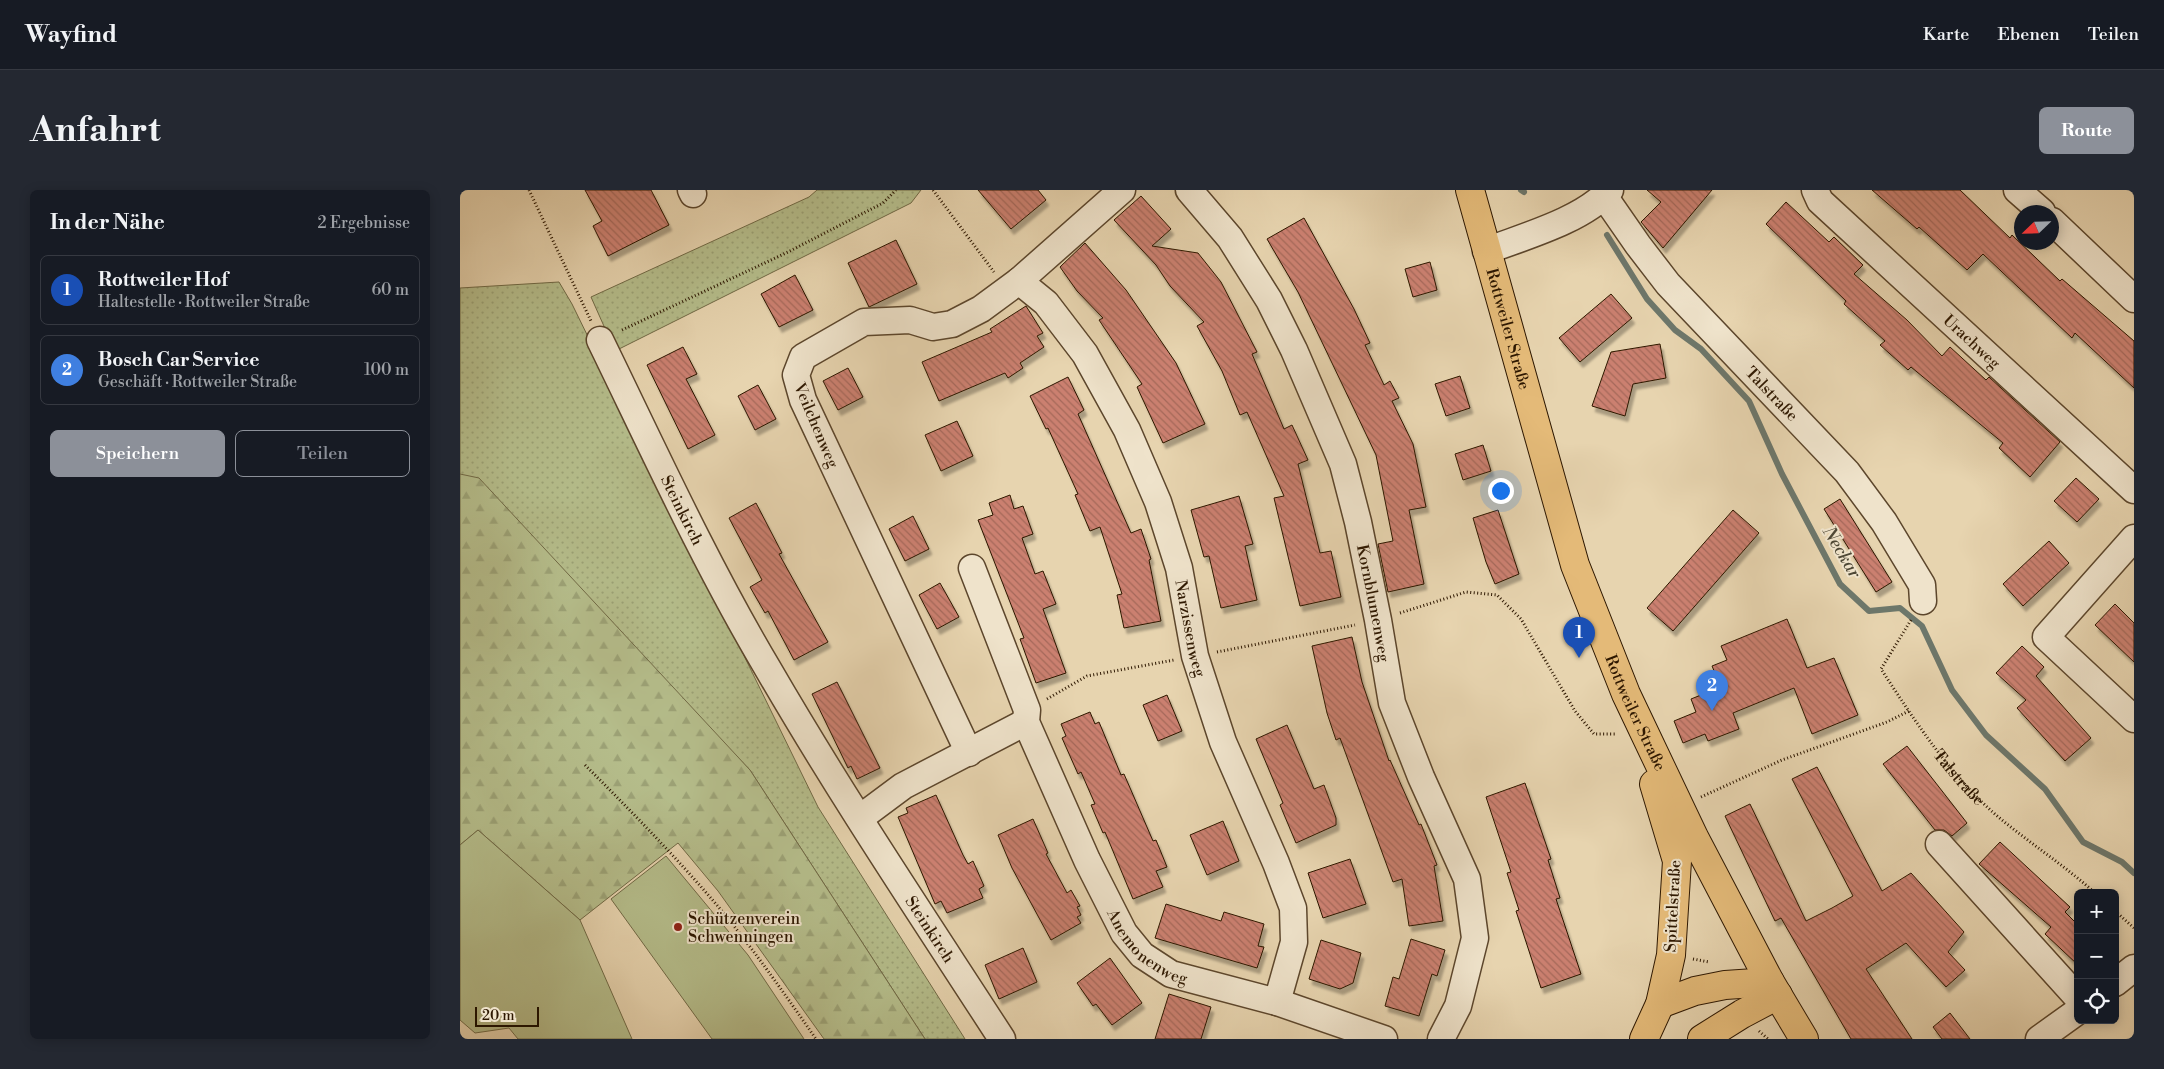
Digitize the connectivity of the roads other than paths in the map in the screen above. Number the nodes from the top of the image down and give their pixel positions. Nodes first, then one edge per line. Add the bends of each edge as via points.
1 (1122, 190) edge
2 (1189, 190) edge
3 (1470, 190) edge
4 (1815, 190) edge
5 (1607, 193) edge
6 (2059, 229) edge
7 (1486, 251) junction
8 (1013, 286) junction
9 (2134, 300) edge
10 (600, 340) road end
11 (2134, 490) edge
12 (2134, 538) edge
13 (972, 568) dead end
14 (1923, 600) dead end
15 (1626, 694) junction
16 (1027, 716) junction
17 (2134, 719) edge
18 (969, 752) junction
19 (860, 818) junction
20 (1939, 844) dead end
21 (2134, 968) edge
22 (2119, 979) edge
23 (1774, 988) junction
24 (2074, 994) edge
25 (1277, 1002) junction
26 (1660, 1004) junction
27 (2074, 1014) edge
28 (1002, 1039) edge
29 (1384, 1039) edge
30 (1441, 1039) edge
31 (1644, 1039) edge
32 (1702, 1039) edge
33 (1804, 1039) edge
34 (2039, 1039) edge

1 - 8 street, Veilchenweg
2 - 30 street, Kornblumenweg via 1230,238 1269,300 1343,464 1358,522 1392,703 1466,879 1475,938 1458,1006
3 - 7 main road, Rottweiler Straße
4 - 11 street, Urachweg via 1820,201
5 - 7 street via 1563,222
5 - 14 street, Talstraße via 1638,245 1668,284 1847,472 1884,522 1922,585
6 - 9 street
7 - 15 main road, Rottweiler Straße via 1575,565
8 - 18 street, Veilchenweg via 981,309 952,324 934,327 910,320 864,322 803,357 796,375 803,400
8 - 25 street, Narzissenweg via 1046,303 1085,354 1126,430 1158,502 1179,568 1195,656 1223,742 1293,908 1294,942
10 - 19 street, Steinkirch via 699,545 768,669
12 - 17 street via 2046,636
13 - 16 street
15 - 23 main road, Rottweiler Straße via 1694,836
15 - 26 main road, Spittelstraße via 1677,861 1670,955
16 - 18 street
16 - 25 street, Anemonenweg via 1087,860 1124,933 1142,955 1171,974
18 - 19 street via 903,786
19 - 28 street, Steinkirch
20 - 24 street
21 - 22 street
23 - 26 main road via 1724,985 1695,991
23 - 32 main road via 1742,1014
23 - 33 main road, Rottweiler Straße
25 - 29 street, Anemonenweg
26 - 31 main road, Spittelstraße
27 - 34 street

